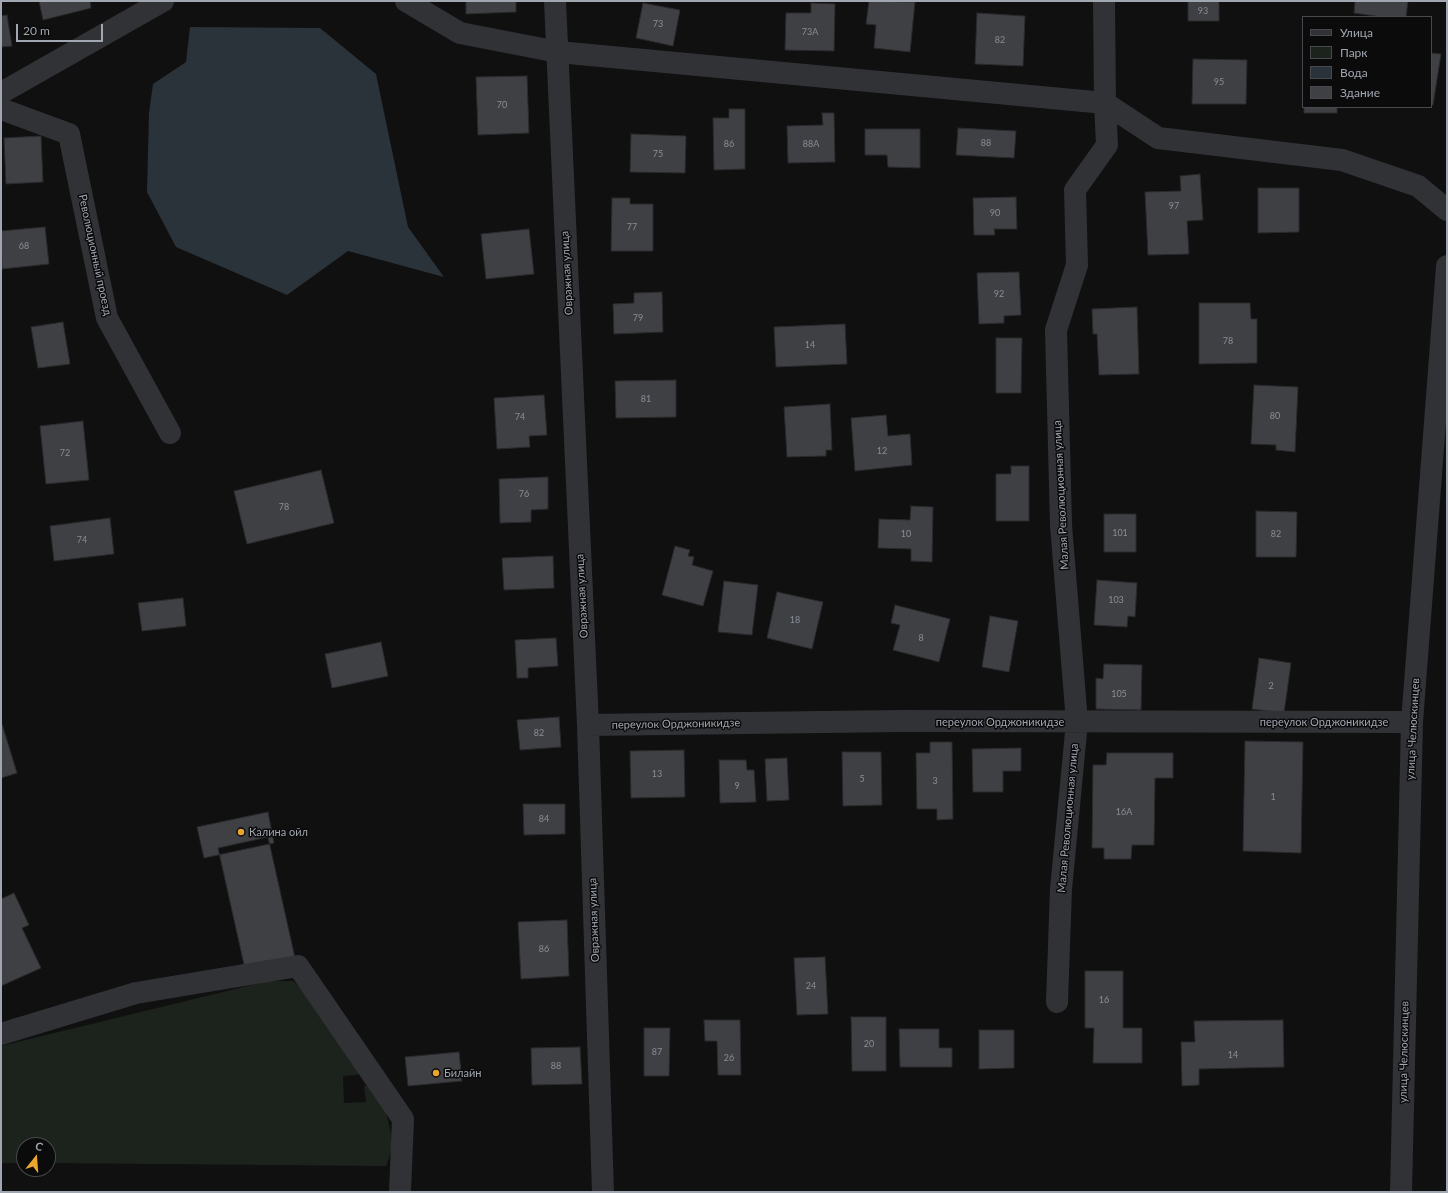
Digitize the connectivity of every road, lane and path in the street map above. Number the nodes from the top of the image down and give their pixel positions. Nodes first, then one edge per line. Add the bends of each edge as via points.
1 (163, 1) edge
2 (406, 1) edge
3 (555, 1) edge
4 (1104, 1) edge
5 (558, 52) junction
6 (1, 93) edge
7 (1105, 103) junction
8 (1, 109) edge
9 (1447, 210) edge
10 (1447, 266) edge
11 (170, 433) dead end
12 (1077, 722) junction
13 (1412, 722) junction
14 (588, 725) junction
15 (1057, 1002) dead end
16 (1, 1034) edge
17 (400, 1192) edge
18 (603, 1192) edge
19 (1401, 1192) edge

1 - 6 street
2 - 5 street via 460,33
3 - 5 street, Овражная улица
4 - 7 street, Малая Революционная улица
5 - 7 street
5 - 14 street, Овражная улица
7 - 9 street via 1158,138 1342,160 1418,186
7 - 12 street, Малая Революционная улица via 1107,146 1075,190 1077,265 1056,330 1061,524
8 - 11 street, Революционный проезд via 69,134 107,318
10 - 13 street, улица Челюскинцев
12 - 13 street, переулок Орджоникидзе
12 - 14 street, переулок Орджоникидзе via 901,721
12 - 15 street, Малая Революционная улица via 1061,888
13 - 19 street, улица Челюскинцев
14 - 18 street, Овражная улица
16 - 17 street via 136,993 298,966 403,1119

